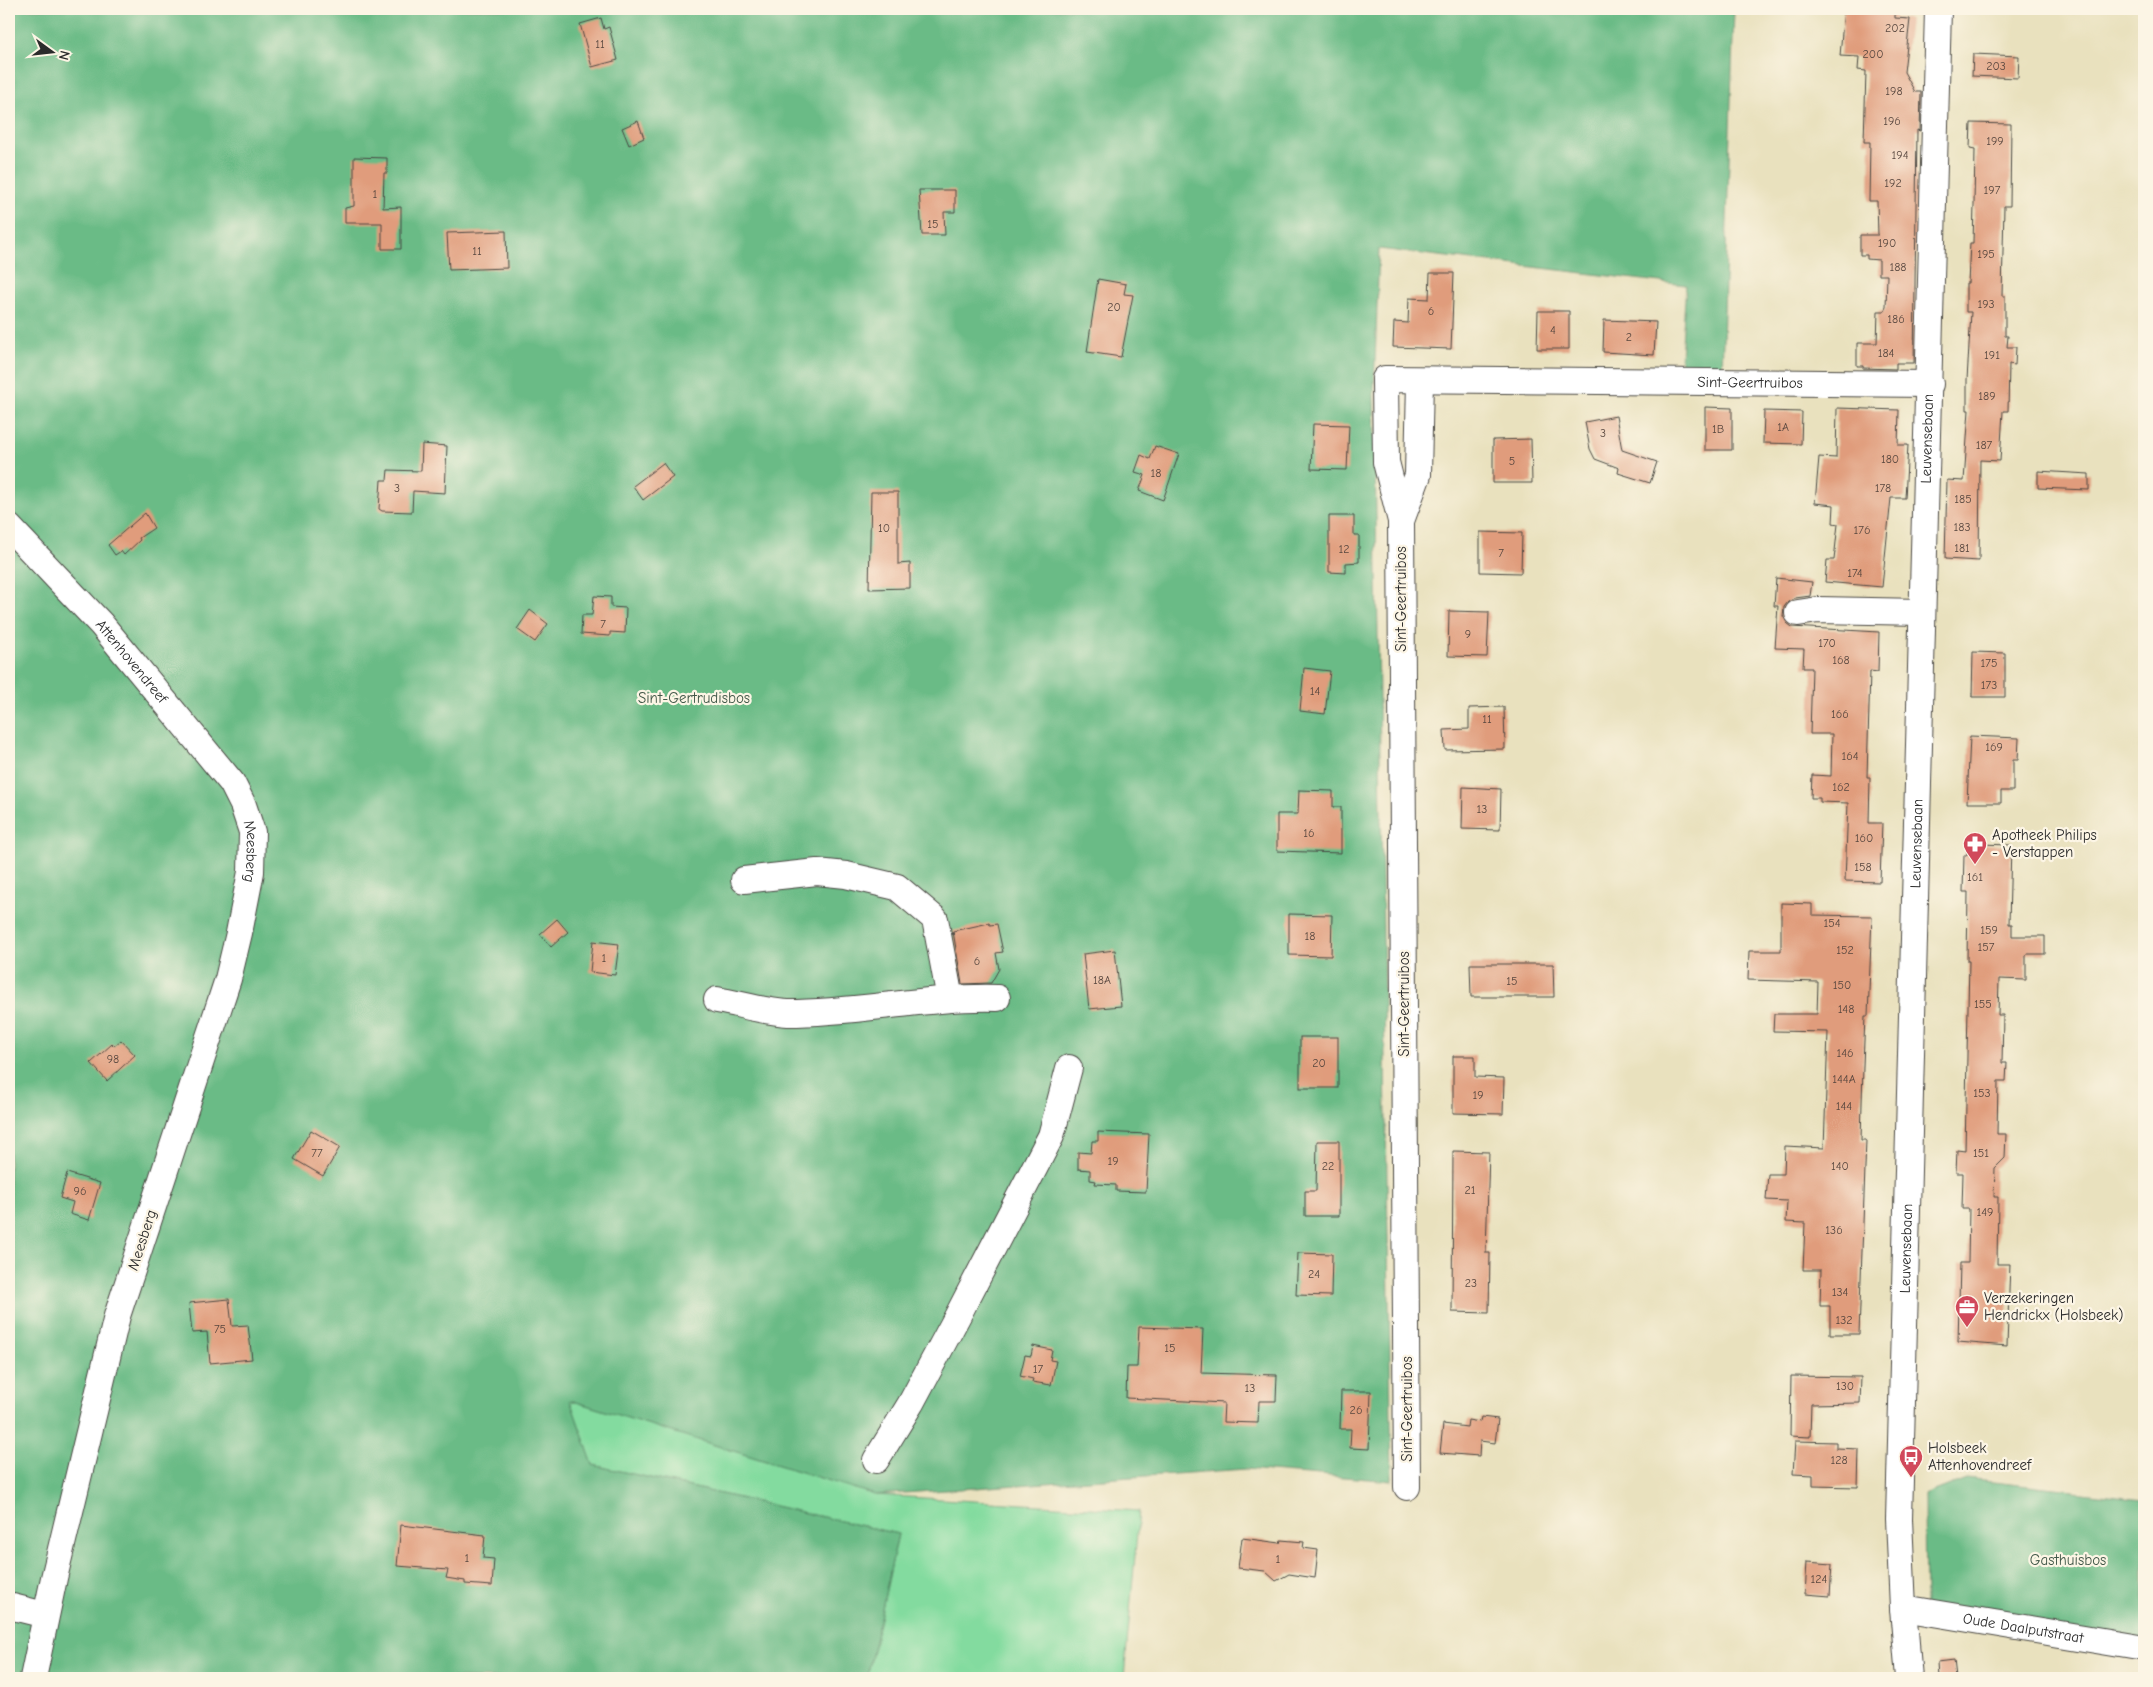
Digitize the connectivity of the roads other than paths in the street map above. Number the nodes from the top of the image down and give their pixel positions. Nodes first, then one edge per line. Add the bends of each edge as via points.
1 (1938, 9) edge
2 (1420, 380) junction
3 (1930, 384) junction
4 (1401, 521) junction
5 (9, 527) edge
6 (1922, 612) junction
7 (1798, 613) dead end
8 (243, 805) joint
9 (744, 880) dead end
10 (997, 998) dead end
11 (950, 999) junction
12 (717, 1000) dead end
13 (1069, 1068) dead end
14 (876, 1460) dead end
15 (1407, 1487) dead end
16 (9, 1606) edge
17 (1903, 1608) junction
18 (45, 1615) junction
19 (2144, 1648) edge
20 (33, 1678) edge
21 (1909, 1678) edge

1 - 3 street, Leuvensebaan
2 - 3 street, Sint-Geertruibos
2 - 4 street, Sint-Geertruibos via 1418,475
2 - 4 street, Sint-Geertruibos via 1384,379 1386,462
3 - 6 street, Leuvensebaan
4 - 15 street, Sint-Geertruibos
5 - 8 street, Attenhovendreef via 102,624 232,782
6 - 7 street via 1818,610
6 - 17 street, Leuvensebaan via 1900,1503
8 - 18 street, Meesberg via 252,832 251,872 228,979 118,1316
9 - 11 street via 817,872 897,886 935,919
10 - 11 street
11 - 12 street via 844,1011 786,1013
13 - 14 street via 1051,1136 911,1403
16 - 18 street
17 - 19 street, Oude Daalputstraat
17 - 21 street, Leuvensebaan
18 - 20 street, Meesberg

